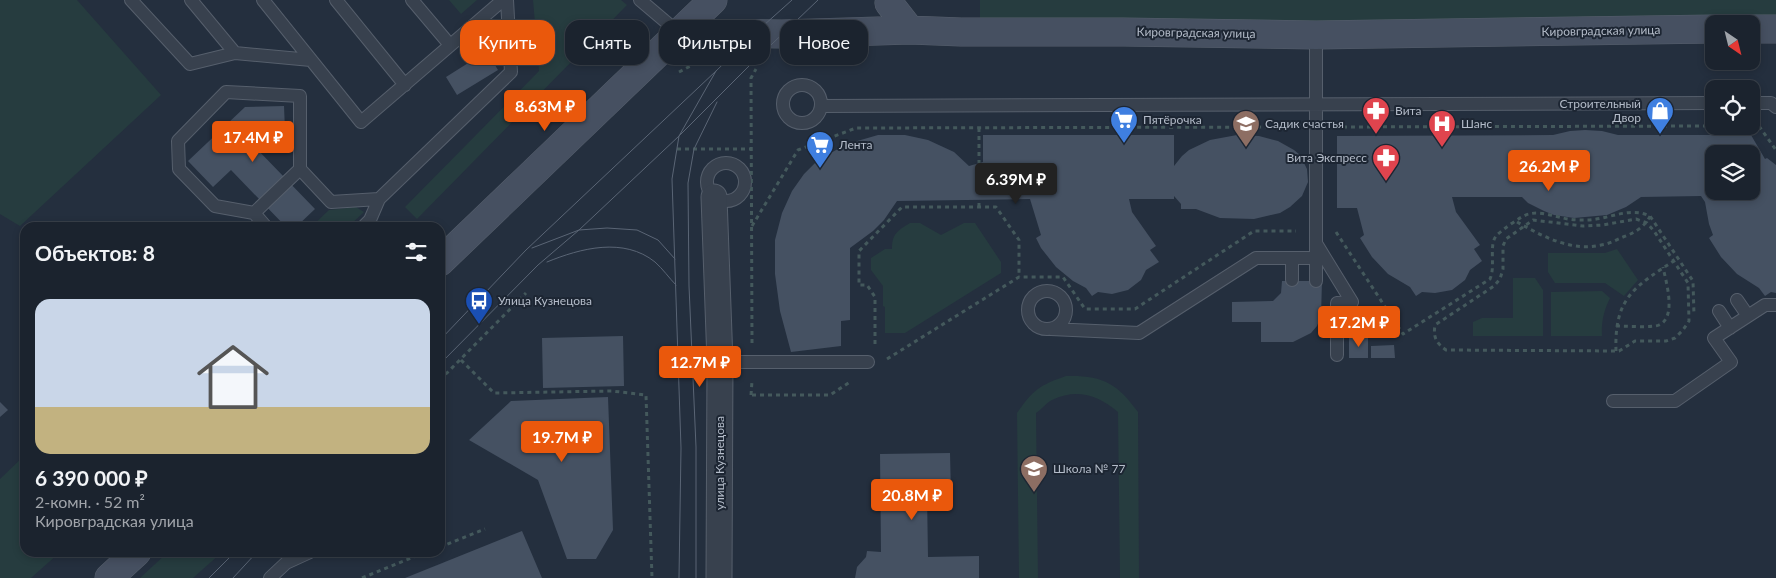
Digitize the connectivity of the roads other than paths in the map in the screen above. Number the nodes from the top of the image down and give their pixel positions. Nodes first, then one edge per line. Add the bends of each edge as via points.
1 (131, 0) edge
2 (191, 0) edge
3 (263, 0) edge
4 (336, 0) edge
5 (412, 0) edge
6 (503, 0) edge
7 (507, 0) edge
8 (640, 0) edge
9 (713, 0) edge
10 (890, 0) edge
11 (664, 20) edge
12 (692, 20) edge
13 (1760, 29) edge
14 (1776, 29) edge
15 (910, 30) junction
16 (1705, 30) edge
17 (770, 34) edge
18 (1316, 34) junction
19 (450, 46) junction
20 (659, 52) edge
21 (236, 53) junction
22 (311, 60) junction
23 (405, 85) junction
24 (1705, 103) edge
25 (1760, 103) edge
26 (1316, 104) junction
27 (821, 106) dead end
28 (1776, 107) edge
29 (300, 169) junction
30 (714, 197) dead end
31 (379, 199) junction
32 (254, 213) junction
33 (262, 222) edge
34 (368, 222) edge
35 (1316, 244) junction
36 (445, 257) edge
37 (1292, 258) junction
38 (1316, 258) junction
39 (1292, 280) dead end
40 (1316, 281) dead end
41 (1737, 300) dead end
42 (1776, 305) edge
43 (1719, 311) dead end
44 (1748, 316) junction
45 (1730, 328) junction
46 (1051, 329) dead end
47 (1337, 355) dead end
48 (720, 362) junction
49 (868, 362) dead end
50 (1613, 401) dead end
51 (132, 557) edge
52 (299, 557) edge
53 (109, 578) edge
54 (270, 578) edge
55 (719, 578) edge

1 - 21 lane via 190,64
2 - 21 lane
3 - 22 lane
4 - 23 lane
5 - 19 lane
6 - 19 lane
7 - 31 lane via 511,72
8 - 11 lane
9 - 12 main road
10 - 15 main road
13 - 14 main road
15 - 17 main road, Кировградская улица
15 - 18 main road, Кировградская улица
16 - 18 main road, Кировградская улица
18 - 26 lane
19 - 23 lane
20 - 36 main road
21 - 22 lane
22 - 23 lane via 362,122
24 - 26 lane
25 - 28 lane via 1771,103
26 - 27 lane
26 - 35 lane
29 - 31 lane via 331,202
29 - 32 lane
29 - 32 lane via 300,96 226,92 178,141 179,169 215,206
30 - 48 street, улица Кузнецова
31 - 34 lane
32 - 33 lane
35 - 38 lane
35 - 47 lane via 1352,302 1336,303
37 - 38 lane
37 - 39 lane
37 - 46 lane via 1256,258 1139,333
38 - 40 lane
41 - 44 lane
42 - 44 lane via 1765,305
43 - 45 lane
44 - 45 lane
45 - 50 lane via 1714,338 1731,362 1675,401
48 - 49 lane
48 - 55 street, улица Кузнецова
51 - 53 main road
52 - 54 lane via 286,563

